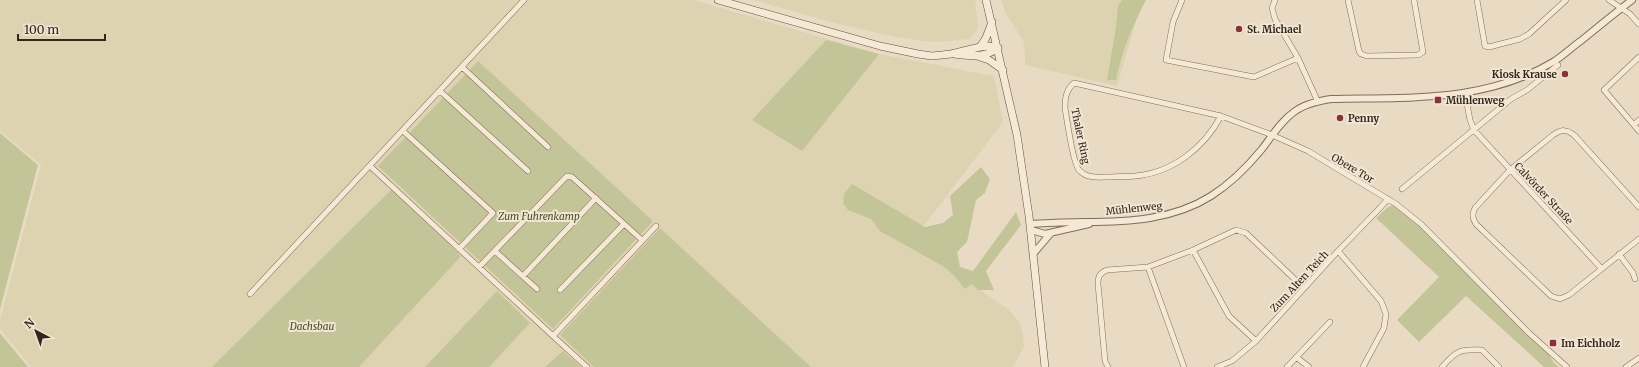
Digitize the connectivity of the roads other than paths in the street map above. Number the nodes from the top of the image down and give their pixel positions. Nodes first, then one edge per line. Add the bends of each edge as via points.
1 (524, 0) edge
2 (718, 0) edge
3 (986, 0) edge
4 (1182, 0) edge
5 (1275, 0) edge
6 (1348, 0) edge
7 (1414, 0) edge
8 (1477, 0) edge
9 (1566, 0) edge
10 (1609, 0) edge
11 (1632, 0) edge
12 (1621, 8) junction
13 (992, 21) junction
14 (1639, 24) edge
15 (980, 47) junction
16 (998, 48) junction
17 (951, 54) junction
18 (975, 56) junction
19 (1639, 57) edge
20 (1298, 58) junction
21 (1558, 65) dead end
22 (462, 67) junction
23 (1003, 70) junction
24 (1074, 83) joint
25 (440, 91) junction
26 (1466, 93) junction
27 (1318, 102) junction
28 (1221, 116) junction
29 (1639, 120) edge
30 (1634, 125) junction
31 (1474, 130) junction
32 (402, 131) junction
33 (1639, 131) edge
34 (1272, 135) junction
35 (548, 147) dead end
36 (370, 166) junction
37 (1510, 170) junction
38 (528, 171) dead end
39 (1402, 189) dead end
40 (596, 198) junction
41 (1388, 199) junction
42 (1639, 207) edge
43 (1098, 222) junction
44 (624, 224) junction
45 (656, 226) dead end
46 (1030, 227) junction
47 (1051, 233) junction
48 (1639, 239) edge
49 (642, 240) junction
50 (459, 249) junction
51 (1193, 250) junction
52 (495, 251) junction
53 (1338, 251) junction
54 (1033, 254) junction
55 (1619, 254) junction
56 (479, 267) junction
57 (1148, 267) junction
58 (1602, 268) junction
59 (523, 276) junction
60 (1635, 279) dead end
61 (1304, 288) junction
62 (537, 289) dead end
63 (560, 290) dead end
64 (250, 294) dead end
65 (1330, 322) dead end
66 (552, 336) junction
67 (1256, 341) junction
68 (1296, 357) junction
69 (1639, 358) edge
70 (587, 367) edge
71 (1045, 367) edge
72 (1108, 367) edge
73 (1184, 367) edge
74 (1217, 367) edge
75 (1287, 367) edge
76 (1309, 367) edge
77 (1363, 367) edge
78 (1442, 367) edge
79 (1499, 367) edge
80 (1567, 367) edge
81 (1626, 367) edge

1 - 22 street
2 - 17 main road via 886,47 932,56
3 - 13 main road
4 - 20 street via 1173,22 1166,60 1254,77
5 - 20 street via 1272,8 1275,19
6 - 7 street via 1359,51 1367,56 1418,55 1423,52
8 - 9 street via 1485,46 1489,47 1529,34
10 - 12 street
11 - 12 street, Mühlenweg
12 - 14 street
12 - 26 street, Mühlenweg via 1554,61 1540,69 1497,87
13 - 15 main road
13 - 16 main road
15 - 16 main road
15 - 17 main road
16 - 18 main road via 992,53
16 - 23 main road
17 - 18 main road
18 - 23 main road via 989,60
19 - 30 street via 1604,90
20 - 27 street
21 - 31 street
22 - 25 street
22 - 35 street
23 - 46 main road via 1017,135
24 - 28 street, Obere Tor
24 - 28 street, Thaler Ring via 1067,91 1065,108 1076,167 1091,177 1136,176 1178,162 1194,152 1208,138
25 - 32 street
25 - 38 street
26 - 27 street, Mühlenweg via 1331,99
26 - 31 street
27 - 34 street, Mühlenweg via 1294,112
28 - 34 street, Obere Tor
29 - 30 street
30 - 33 street
31 - 37 street, Calvörder Straße
31 - 39 street
32 - 36 street
32 - 50 street via 493,213
34 - 41 street, Obere Tor via 1308,151
34 - 43 street, Mühlenweg via 1253,159 1231,180 1211,196 1193,205 1167,215 1132,221
36 - 50 street
36 - 64 street
37 - 42 street via 1553,135 1565,130 1575,136
37 - 58 street, Calvörder Straße
37 - 58 street via 1475,208 1473,219 1476,224 1551,296 1560,299 1569,295
40 - 44 street
40 - 52 street via 572,177 567,176
40 - 59 street
41 - 53 street, Zum Alten Teich
41 - 80 street, Obere Tor via 1421,224 1529,333
43 - 46 street, Mühlenweg
43 - 47 street, Mühlenweg
44 - 49 street
44 - 63 street
45 - 49 street
46 - 47 street, Mühlenweg via 1040,234
46 - 54 main road
47 - 54 street
48 - 55 street
49 - 66 street
50 - 56 street
51 - 57 street
51 - 61 street via 1230,232 1241,231
51 - 67 street via 1229,316
52 - 56 street
52 - 59 street
53 - 61 street, Zum Alten Teich
53 - 77 street via 1381,301 1386,314 1384,328
54 - 71 main road
55 - 58 street
55 - 60 street
56 - 66 street
57 - 72 street via 1107,270 1098,277 1105,361
57 - 73 street
59 - 62 street
61 - 67 street, Zum Alten Teich
65 - 68 street
66 - 70 street
67 - 74 street, Zum Alten Teich via 1232,362
68 - 75 street
68 - 76 street
69 - 81 street
78 - 79 street via 1463,349 1482,350

